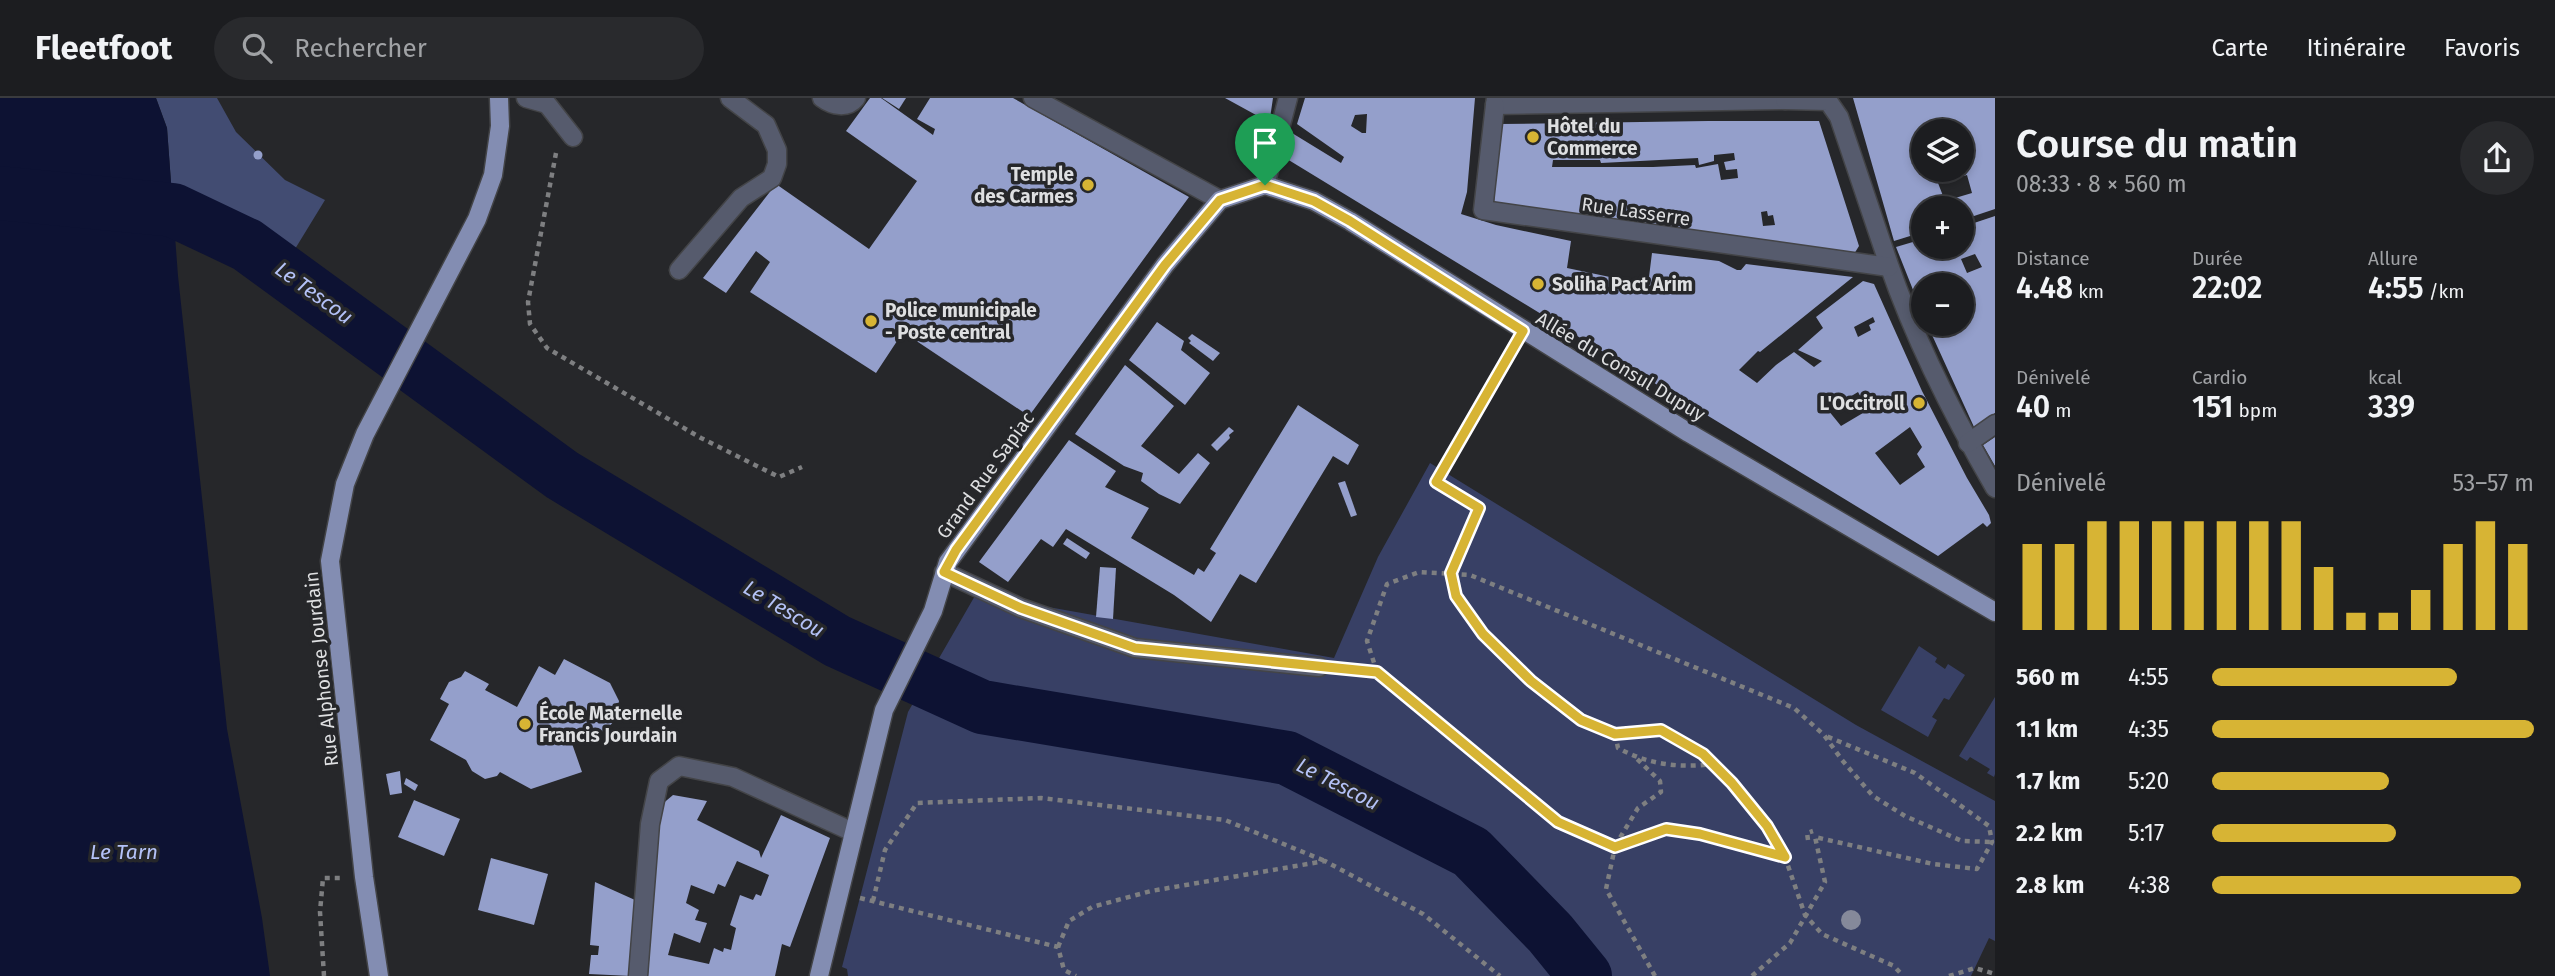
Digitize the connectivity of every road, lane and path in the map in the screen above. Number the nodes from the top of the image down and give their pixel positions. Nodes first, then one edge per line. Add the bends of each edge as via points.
1 (526, 98) edge
2 (557, 98) edge
3 (730, 98) edge
4 (822, 98) edge
5 (856, 98) edge
6 (1033, 98) edge
7 (1288, 98) edge
8 (502, 99) edge
9 (1785, 99) edge
10 (1829, 100) edge
11 (1496, 101) edge
12 (557, 146) dead end
13 (1265, 185) junction
14 (1220, 200) junction
15 (1889, 267) junction
16 (679, 270) dead end
17 (1523, 331) junction
18 (1995, 424) edge
19 (1969, 443) junction
20 (803, 467) dead end
21 (1995, 488) edge
22 (944, 572) junction
23 (1451, 573) junction
24 (1995, 612) edge
25 (1319, 667) joint
26 (1377, 672) junction
27 (1615, 734) junction
28 (1824, 735) junction
29 (1636, 758) junction
30 (1714, 764) junction
31 (1813, 831) dead end
32 (853, 832) junction
33 (1815, 837) junction
34 (1992, 842) junction
35 (1615, 847) junction
36 (1785, 857) junction
37 (1325, 861) junction
38 (364, 877) junction
39 (838, 894) junction
40 (873, 901) junction
41 (1805, 915) junction
42 (1058, 947) junction
43 (1995, 974) edge
44 (324, 976) edge
45 (379, 976) edge
46 (638, 976) edge
47 (819, 976) edge
48 (1076, 976) edge
49 (1500, 976) edge
50 (1655, 976) edge
51 (1752, 976) edge
52 (1903, 976) edge
53 (1949, 976) edge

1 - 2 street via 547,104 573,136
3 - 16 street via 766,125 777,150 777,164 772,178 741,198
4 - 5 street via 842,106
6 - 14 street
7 - 13 street
8 - 38 main road, Rue Alphonse Jourdain via 493,174 477,219 365,433 345,484 330,561
9 - 10 street
9 - 11 street
10 - 15 street via 1839,117
11 - 15 street, Rue Lasserre via 1483,210
12 - 20 path via 528,302 530,324 547,348 701,438 779,477
13 - 14 main road
13 - 17 main road, Allée du Consul Dupuy via 1314,201 1350,221
14 - 22 main road, Grand Rue Sapiac via 1157,276
15 - 19 street via 1930,366
17 - 23 path via 1436,482 1479,508
17 - 24 main road, Allée du Consul Dupuy
18 - 19 street
19 - 21 street
22 - 25 street via 1021,608 1135,648
22 - 32 main road, Grand Rue Sapiac via 933,611 884,710
23 - 26 path via 1419,572 1387,584 1367,641
23 - 27 path via 1456,596 1483,634 1531,681 1581,720
23 - 28 path via 1470,575 1794,708
25 - 26 path
26 - 35 path via 1558,822
27 - 29 path via 1618,748
27 - 30 path via 1661,730
28 - 34 path via 1915,773 1989,826
28 - 34 path via 1873,796 1962,841
29 - 30 path via 1683,768
29 - 35 path via 1660,781 1661,792 1638,808
30 - 36 path via 1767,826
31 - 33 path via 1807,834 1808,841
32 - 39 main road, Grand Rue Sapiac
32 - 46 street via 733,778 680,766 659,781 650,824
33 - 34 path via 1933,864 1977,869
33 - 41 path via 1825,882
35 - 36 path via 1666,829
35 - 50 path via 1606,889
36 - 41 path
37 - 40 path via 1225,820 1041,798 917,803 885,850
37 - 42 path via 1151,891 1092,907 1069,921
37 - 49 path via 1423,914
38 - 44 path via 323,878
38 - 45 main road, Rue Alphonse Jourdain
39 - 40 path
39 - 47 main road, Grand Rue Sapiac
40 - 42 path
41 - 51 path via 1790,943
41 - 52 path via 1822,934 1894,966
42 - 48 path via 1064,970
43 - 53 path via 1975,968

